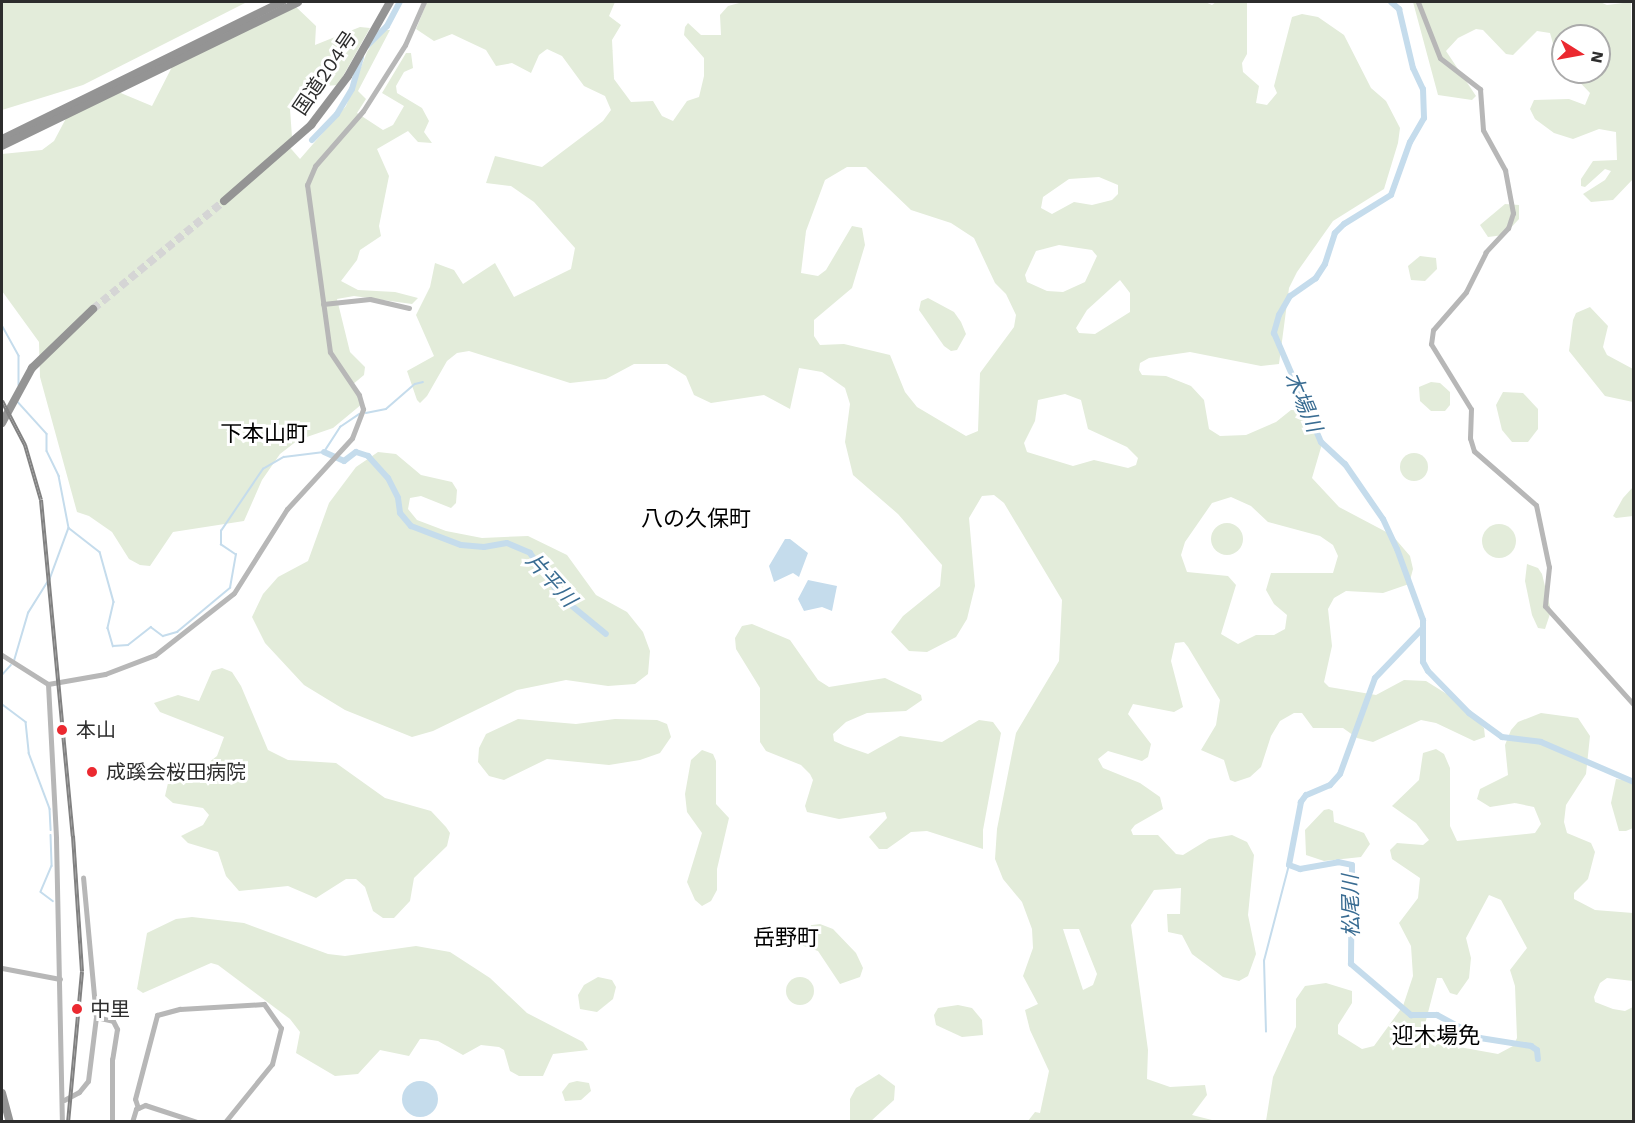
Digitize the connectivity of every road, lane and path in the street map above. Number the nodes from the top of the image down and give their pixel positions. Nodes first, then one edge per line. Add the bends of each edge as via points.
1 (282, 2) edge
2 (298, 2) edge
3 (390, 2) edge
4 (424, 2) edge
5 (1418, 2) edge
6 (2, 140) edge
7 (2, 146) edge
8 (224, 201) tunnel mouth
9 (322, 304) junction
10 (409, 308) dead end
11 (93, 309) tunnel mouth
12 (2, 423) edge
13 (2, 655) edge
14 (48, 684) junction
15 (1634, 705) edge
16 (83, 878) dead end
17 (2, 968) edge
18 (60, 979) junction
19 (96, 1017) junction
20 (2, 1093) edge
21 (64, 1100) junction
22 (138, 1108) junction
23 (10, 1122) edge
24 (62, 1122) edge
25 (112, 1122) edge
26 (132, 1122) edge
27 (197, 1122) edge
28 (225, 1122) edge

1 - 6 highway
2 - 7 highway
3 - 8 highway, 国道204号 via 348,76 311,125
4 - 9 street via 405,45 360,117 310,175 307,197
5 - 15 street via 1440,58 1480,89 1484,130 1504,170 1513,213 1508,228 1486,252 1466,292 1433,330 1431,344 1471,409 1474,451 1536,505 1549,567 1545,606
9 - 10 street via 370,299
9 - 14 street via 330,352 359,395 363,409 357,430 287,509 234,593 147,660 105,674
11 - 12 highway via 32,368
13 - 14 street
14 - 18 street
16 - 19 street
17 - 18 street
18 - 21 street
19 - 21 street via 88,1081 79,1092
19 - 25 street via 113,1021 117,1029 112,1059
20 - 23 highway
21 - 24 street
22 - 26 street
22 - 27 street via 154,1106
22 - 28 street via 135,1099 157,1015 180,1009 264,1004 281,1028 273,1064

